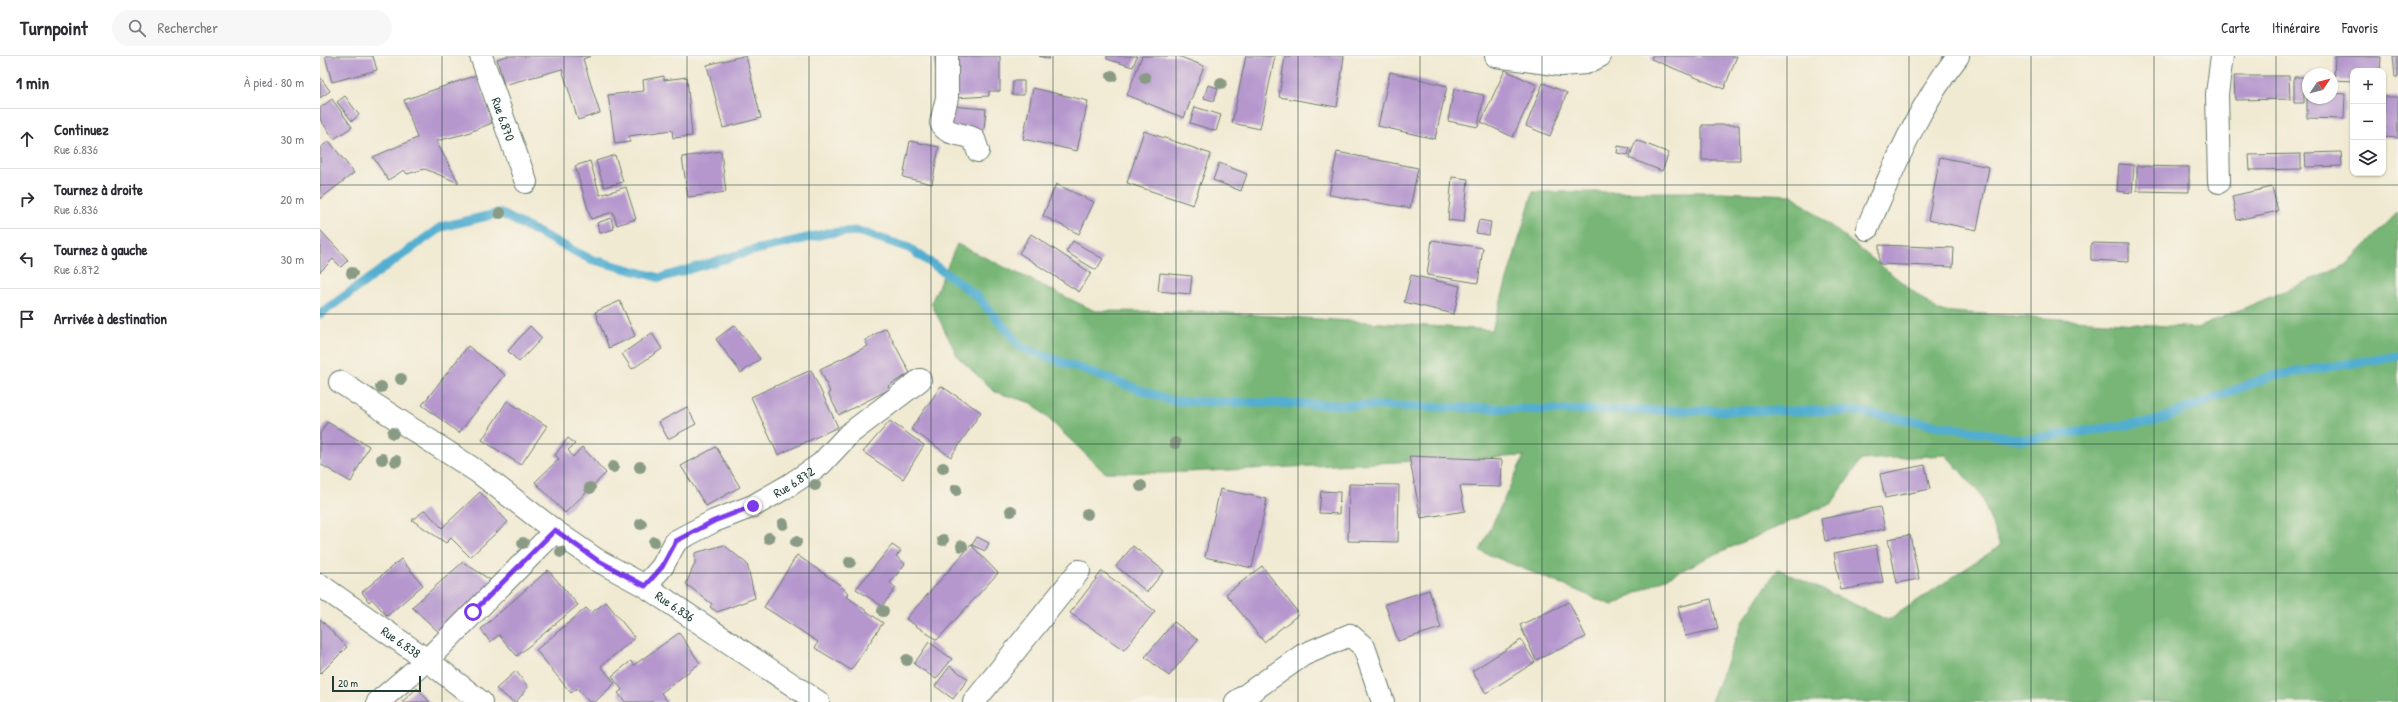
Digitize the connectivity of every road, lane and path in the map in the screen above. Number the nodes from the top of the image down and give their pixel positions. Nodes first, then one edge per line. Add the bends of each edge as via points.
1 (481, 56) edge
2 (947, 56) edge
3 (1496, 56) edge
4 (1600, 56) edge
5 (1958, 56) edge
6 (2222, 56) edge
7 (978, 151) dead end
8 (526, 182) dead end
9 (2219, 182) dead end
10 (1867, 229) dead end
11 (920, 380) dead end
12 (340, 382) dead end
13 (555, 530) junction
14 (1079, 571) dead end
15 (320, 584) edge
16 (645, 586) junction
17 (428, 660) junction
18 (378, 702) edge
19 (481, 702) edge
20 (818, 702) edge
21 (974, 702) edge
22 (1236, 702) edge
23 (1383, 702) edge

1 - 8 street, Rue 6.870
2 - 7 street via 947,98 942,127 953,134 966,135 974,139
3 - 4 street via 1561,65 1586,63
5 - 10 street via 1936,83 1905,142
6 - 9 street via 2217,94
11 - 16 street, Rue 6.872 via 849,434 821,464 788,486 753,506 714,521 676,541 662,567
12 - 13 street, Rue 6.836 via 478,472
13 - 16 street, Rue 6.836 via 597,560
13 - 17 street
14 - 21 street
15 - 17 street, Rue 6.838
16 - 20 street, Rue 6.836
17 - 18 street
17 - 19 street, Rue 6.838
22 - 23 street via 1303,655 1350,635 1364,647

